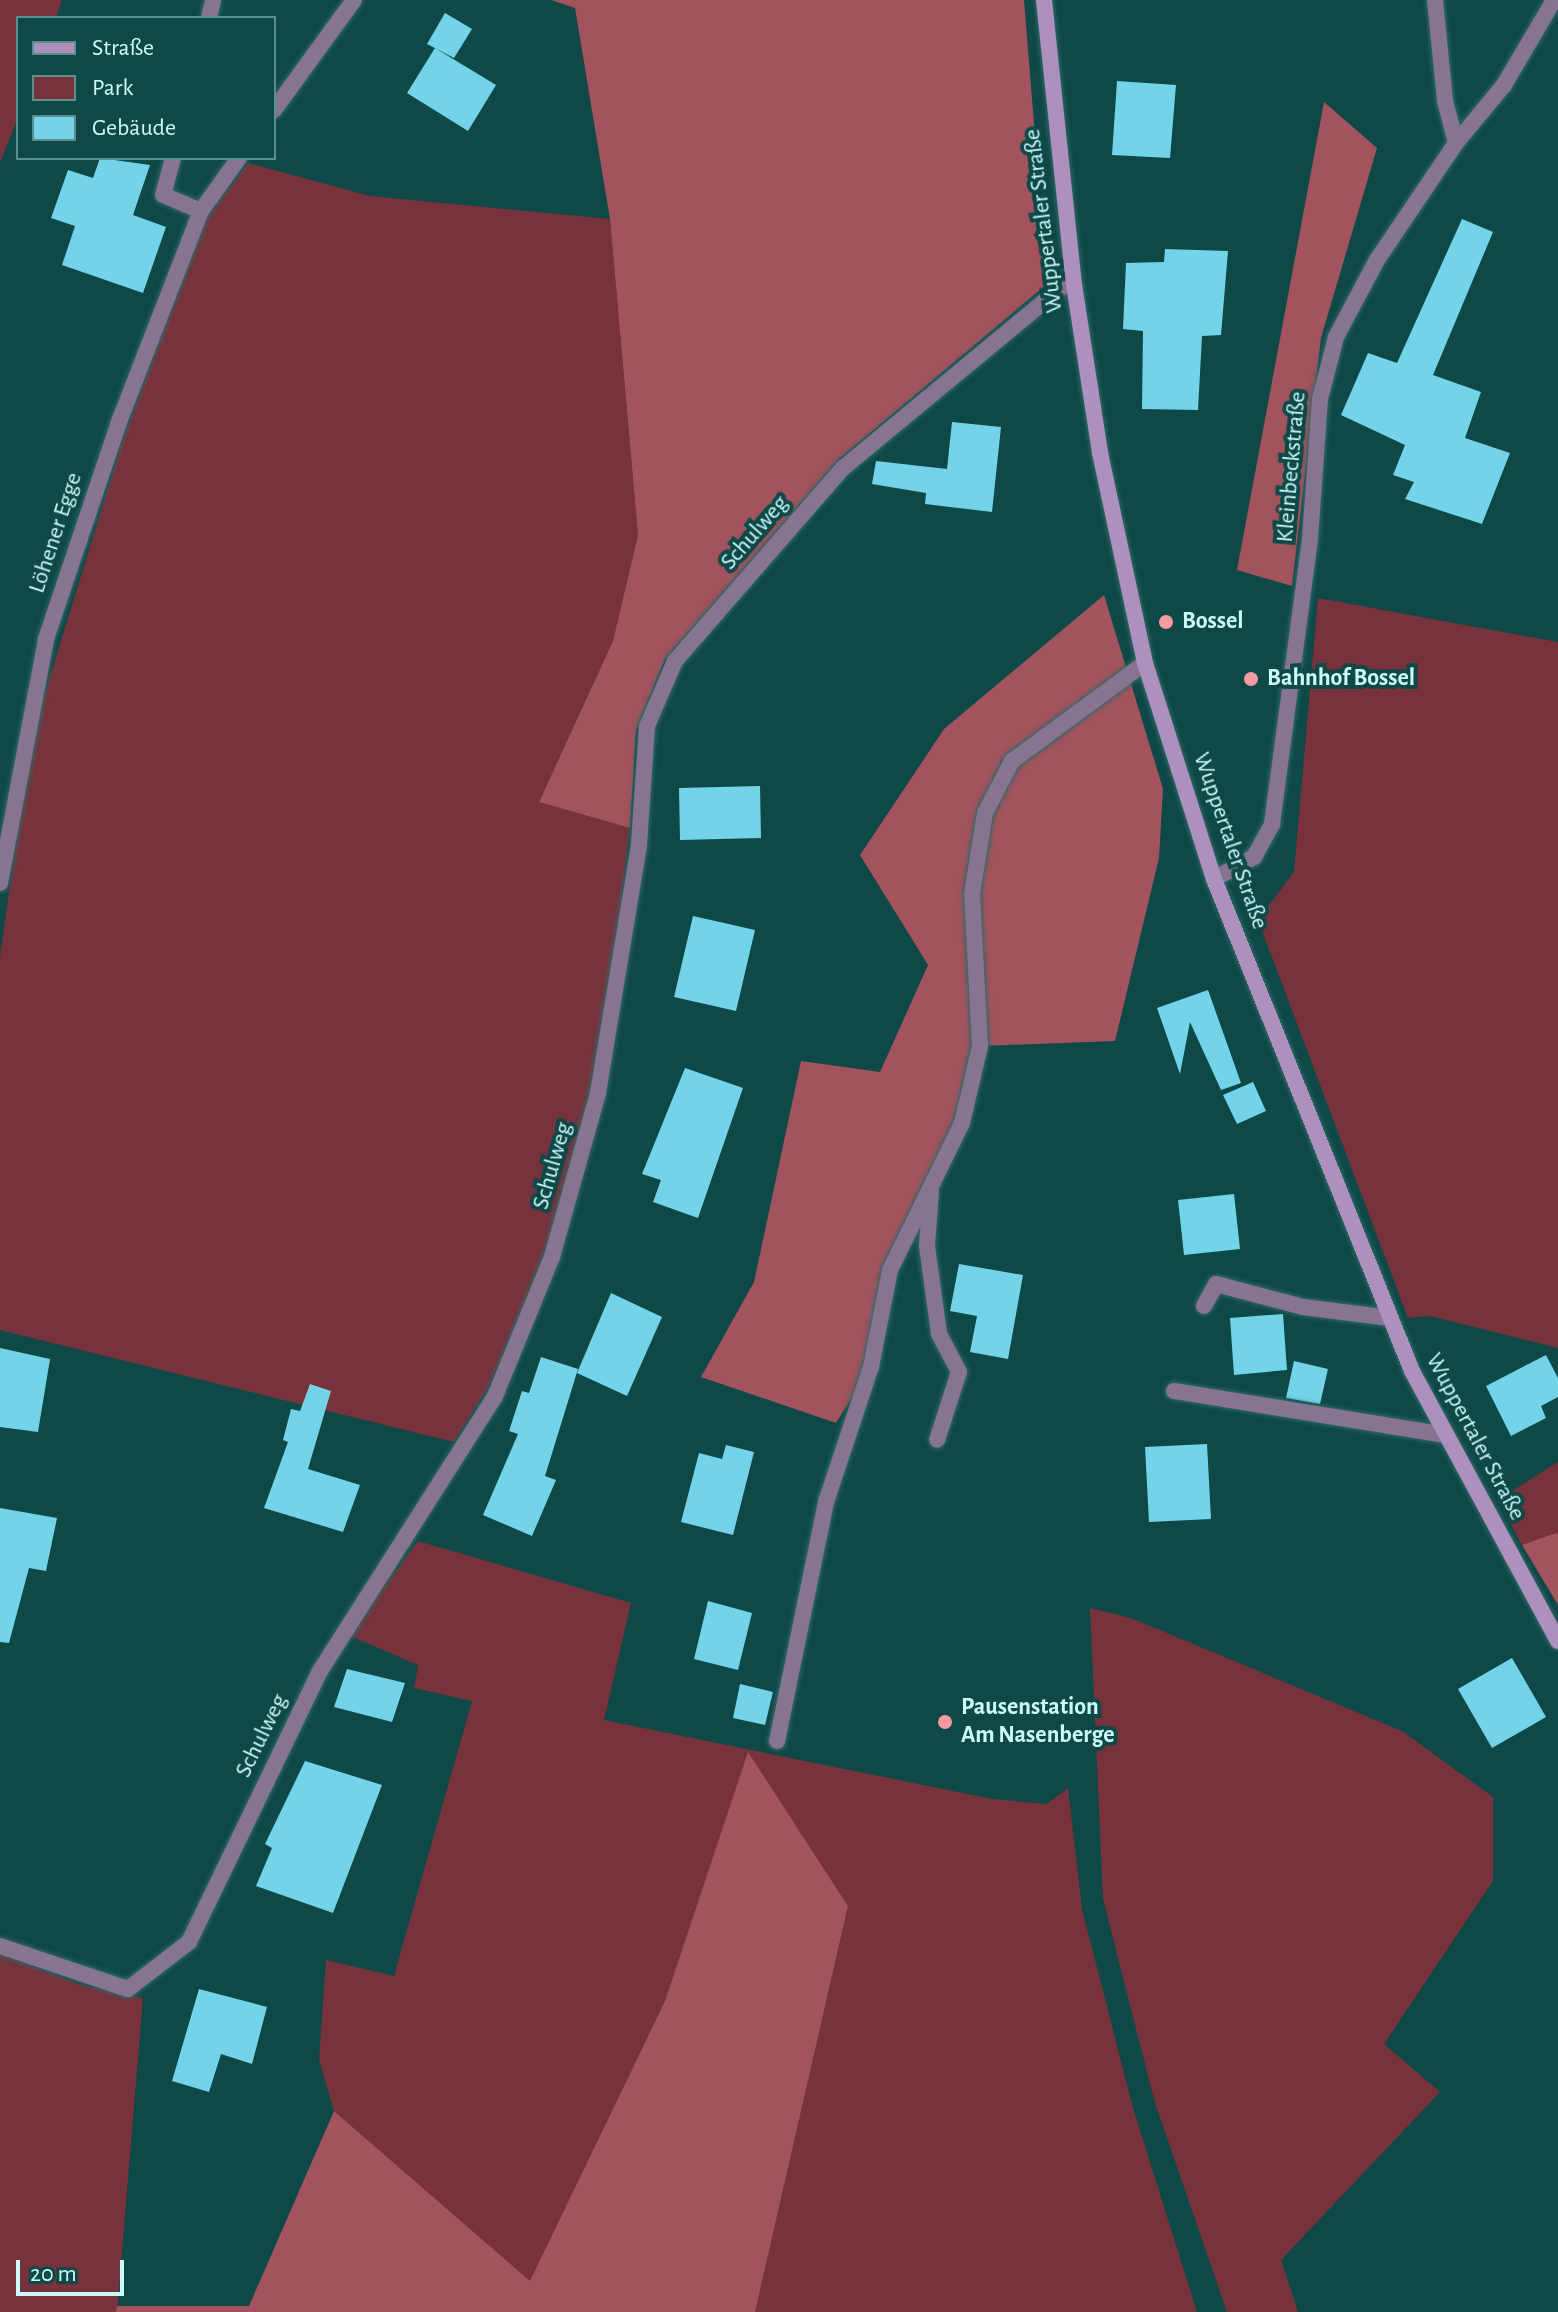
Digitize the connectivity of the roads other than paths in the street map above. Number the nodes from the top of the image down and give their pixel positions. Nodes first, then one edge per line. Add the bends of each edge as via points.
1 (354, 0) edge
2 (1044, 0) edge
3 (1435, 0) edge
4 (1554, 0) edge
5 (276, 107) edge
6 (1456, 143) junction
7 (172, 160) edge
8 (238, 160) edge
9 (201, 211) junction
10 (1073, 278) junction
11 (1145, 663) junction
12 (1214, 879) junction
13 (0, 883) edge
14 (932, 1177) junction
15 (1204, 1306) dead end
16 (1390, 1318) junction
17 (1174, 1391) dead end
18 (1445, 1435) junction
19 (937, 1440) dead end
20 (1558, 1641) edge
21 (777, 1741) dead end
22 (0, 1946) edge

1 - 5 street
2 - 10 main road, Wuppertaler Straße
3 - 6 street via 1445,101
4 - 6 street, Kleinbeckstraße via 1504,85
6 - 12 street, Kleinbeckstraße via 1377,260 1336,337 1320,399 1310,539 1272,824 1254,857
7 - 9 street via 163,195
8 - 9 street, Löhener Egge
9 - 13 street, Löhener Egge via 119,422 46,639
10 - 11 main road, Wuppertaler Straße via 1100,453
10 - 22 street, Schulweg via 843,468 675,661 647,726 639,844 598,1093 552,1257 495,1396 320,1671 189,1942 128,1989
11 - 12 main road, Wuppertaler Straße
11 - 14 street via 1012,761 985,813 972,894 980,1046 962,1123
12 - 16 main road, Wuppertaler Straße
14 - 19 street via 927,1246 939,1334 959,1372
14 - 21 street via 890,1270 871,1367 826,1502
15 - 16 street via 1216,1284 1303,1307
16 - 18 main road, Wuppertaler Straße
17 - 18 street
18 - 20 main road, Wuppertaler Straße

